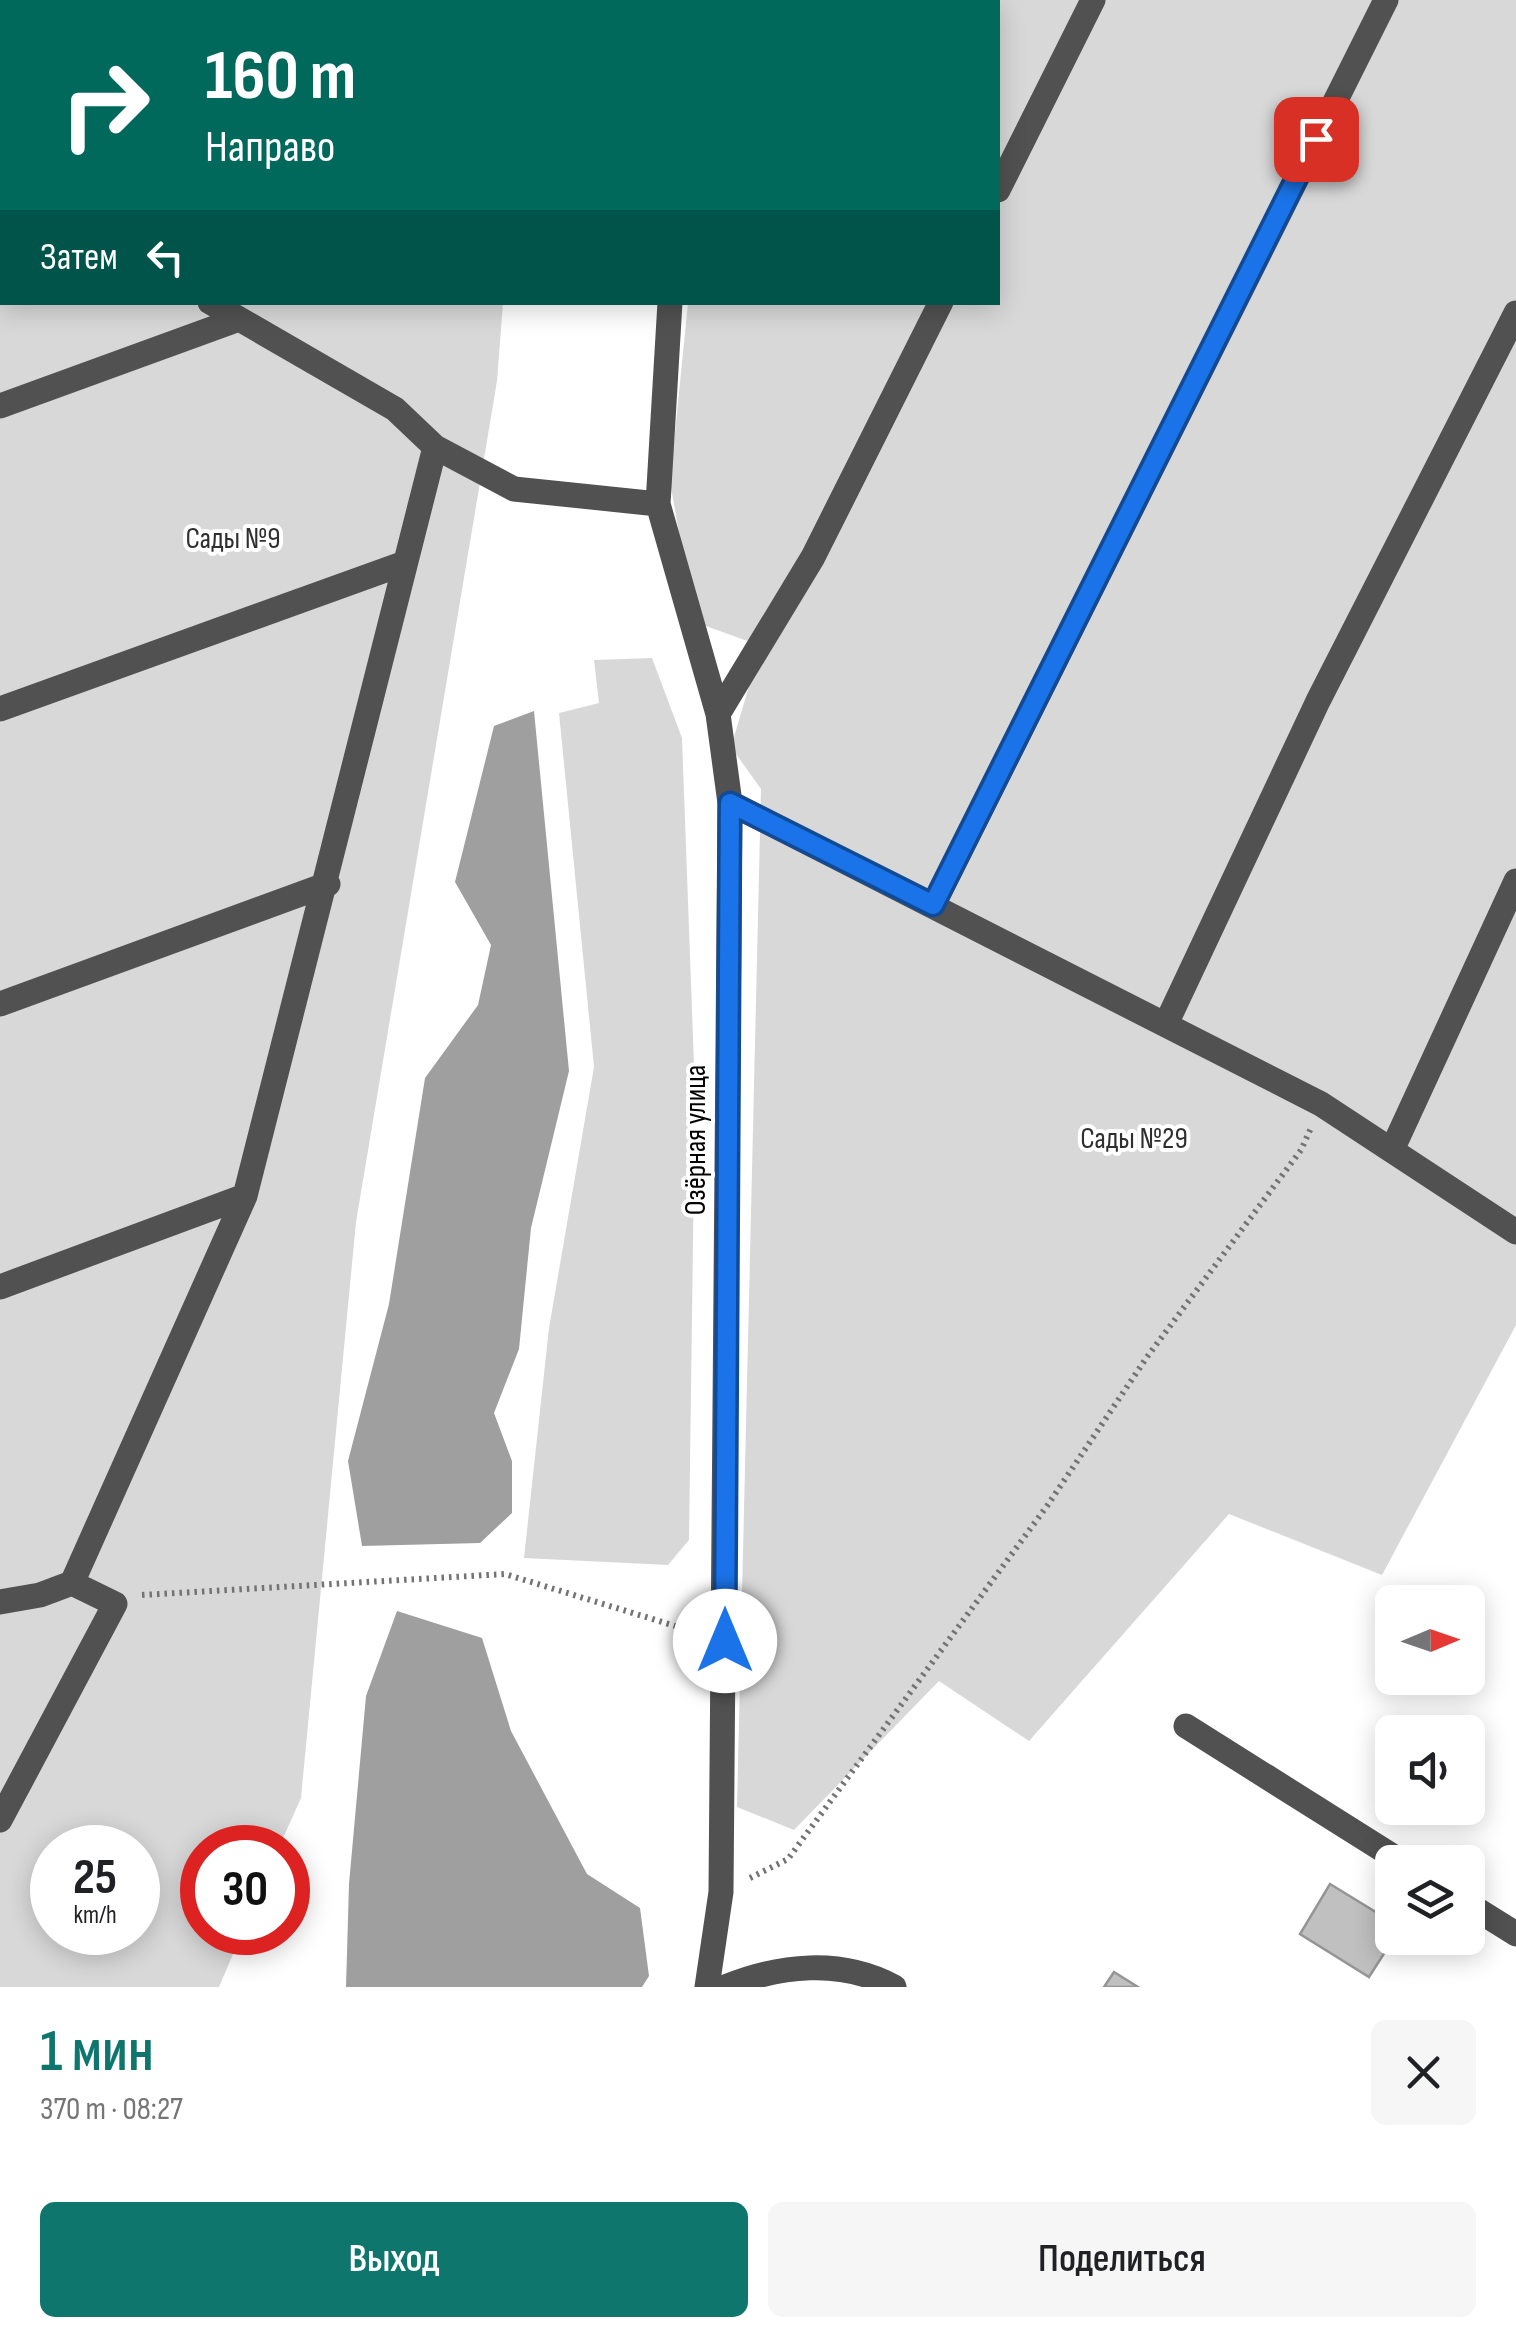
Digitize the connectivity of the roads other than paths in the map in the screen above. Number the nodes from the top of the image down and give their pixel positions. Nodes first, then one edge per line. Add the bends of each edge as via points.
1 (1093, 0) edge
2 (1386, 0) edge
3 (1000, 186) edge
4 (215, 305) edge
5 (670, 305) edge
6 (939, 305) edge
7 (1516, 313) edge
8 (240, 319) junction
9 (0, 406) edge
10 (435, 447) junction
11 (658, 504) junction
12 (402, 564) junction
13 (0, 709) edge
14 (718, 714) junction
15 (730, 803) junction
16 (1516, 880) edge
17 (328, 884) junction
18 (933, 905) junction
19 (0, 1004) edge
20 (1166, 1024) junction
21 (1392, 1150) junction
22 (245, 1196) junction
23 (1516, 1232) edge
24 (0, 1287) edge
25 (72, 1583) junction
26 (0, 1602) edge
27 (1186, 1726) dead end
28 (0, 1820) edge
29 (1375, 1845) edge
30 (1485, 1915) edge
31 (1516, 1934) edge
32 (707, 1987) edge
33 (725, 1987) edge
34 (894, 1987) edge

1 - 3 street
2 - 18 street
4 - 8 street
5 - 11 street, Озёрная улица
6 - 14 street via 813,557
7 - 20 street via 1318,701
8 - 9 street
8 - 10 street via 395,409
10 - 11 street via 514,490
10 - 12 street
11 - 14 street, Озёрная улица
12 - 13 street
12 - 17 street
14 - 15 street, Озёрная улица
15 - 18 street
15 - 32 street, Озёрная улица via 721,1892
16 - 21 street
17 - 19 street
17 - 22 street
18 - 20 street
20 - 21 street via 1321,1104
21 - 23 street
22 - 24 street
22 - 25 street
25 - 26 street
25 - 28 street via 114,1604
27 - 29 street
30 - 31 street
33 - 34 street via 764,1971 826,1966

